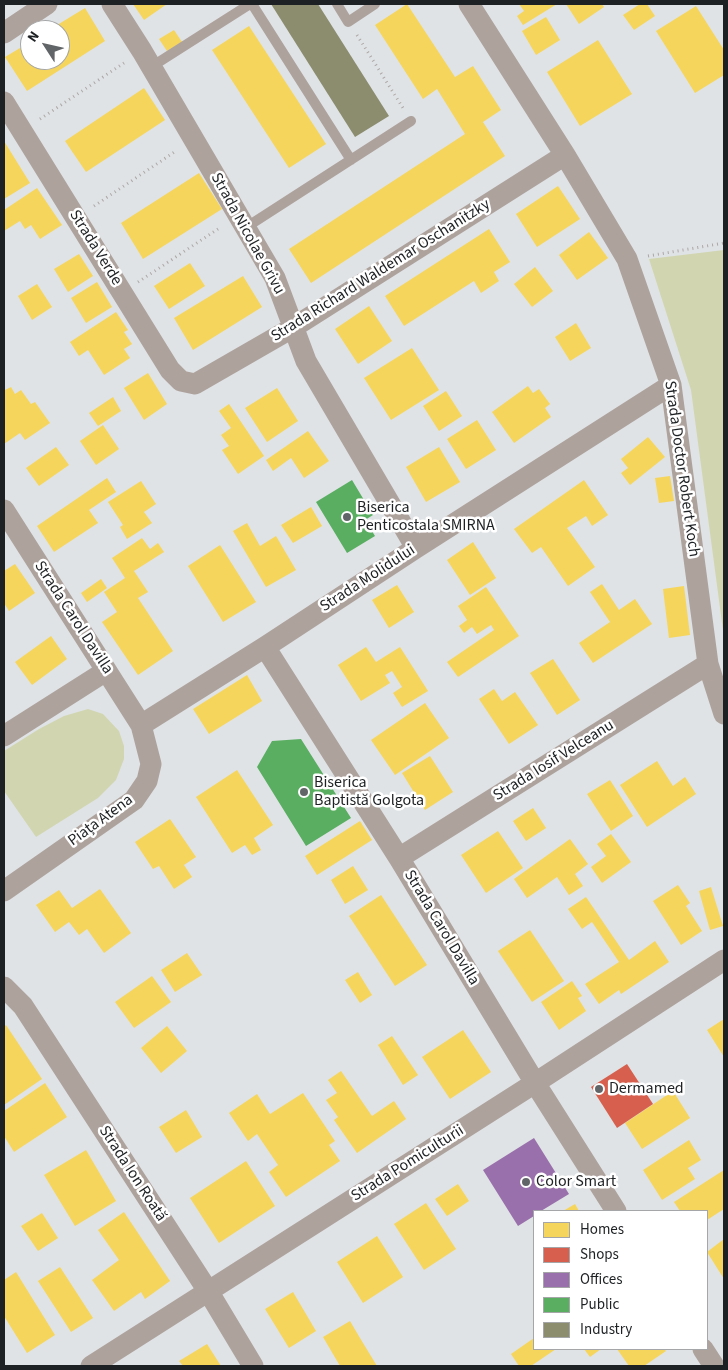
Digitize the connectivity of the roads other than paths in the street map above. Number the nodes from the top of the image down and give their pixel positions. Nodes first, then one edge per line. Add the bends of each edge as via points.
1 (47, 4) edge
2 (112, 4) edge
3 (251, 4) edge
4 (337, 4) edge
5 (375, 4) edge
6 (469, 4) edge
7 (4, 33) edge
8 (146, 59) junction
9 (4, 102) edge
10 (411, 122) road end
11 (564, 155) junction
12 (351, 160) junction
13 (242, 222) junction
14 (294, 327) junction
15 (195, 384) joint
16 (671, 385) junction
17 (4, 510) edge
18 (416, 548) junction
19 (265, 647) junction
20 (708, 664) junction
21 (106, 671) junction
22 (724, 714) edge
23 (141, 725) junction
24 (4, 736) edge
25 (399, 858) junction
26 (4, 891) edge
27 (724, 960) edge
28 (4, 986) edge
29 (535, 1083) junction
30 (615, 1210) edge
31 (208, 1291) junction
32 (704, 1350) edge
33 (91, 1366) edge
34 (253, 1366) edge
35 (714, 1366) edge

1 - 7 street
2 - 8 street, Strada Nicolae Grivu
3 - 8 lane
3 - 12 lane
4 - 5 lane via 348,22
6 - 11 street, Strada Doctor Robert Koch
8 - 13 street, Strada Nicolae Grivu
9 - 15 street, Strada Verde via 170,370 182,381
10 - 12 lane
11 - 14 street, Strada Richard Waldemar Oschanitzky
11 - 16 street, Strada Doctor Robert Koch via 627,259
12 - 13 lane
13 - 14 street, Strada Nicolae Grivu via 275,278
14 - 15 street, Strada Richard Waldemar Oschanitzky
14 - 18 street, Strada Nicolae Grivu via 306,361
16 - 18 street, Strada Molidului
16 - 20 street, Strada Doctor Robert Koch
17 - 21 street, Strada Carol Davilla
18 - 19 street, Strada Molidului
19 - 23 street, Strada Molidului
19 - 25 street, Strada Carol Davilla
20 - 22 street, Strada Doctor Robert Koch
20 - 25 street, Strada Iosif Velceanu
21 - 23 street, Strada Carol Davilla
21 - 24 street
23 - 26 street, Piața Atena via 151,764 147,781 134,800
25 - 29 street, Strada Carol Davilla
27 - 29 street, Strada Pomiculturii
28 - 31 street, Strada Ion Roată via 23,1006
29 - 30 street, Strada Carol Davilla
29 - 31 street, Strada Pomiculturii
31 - 33 street, Strada Pomiculturii
31 - 34 street, Strada Ion Roată
32 - 35 street

